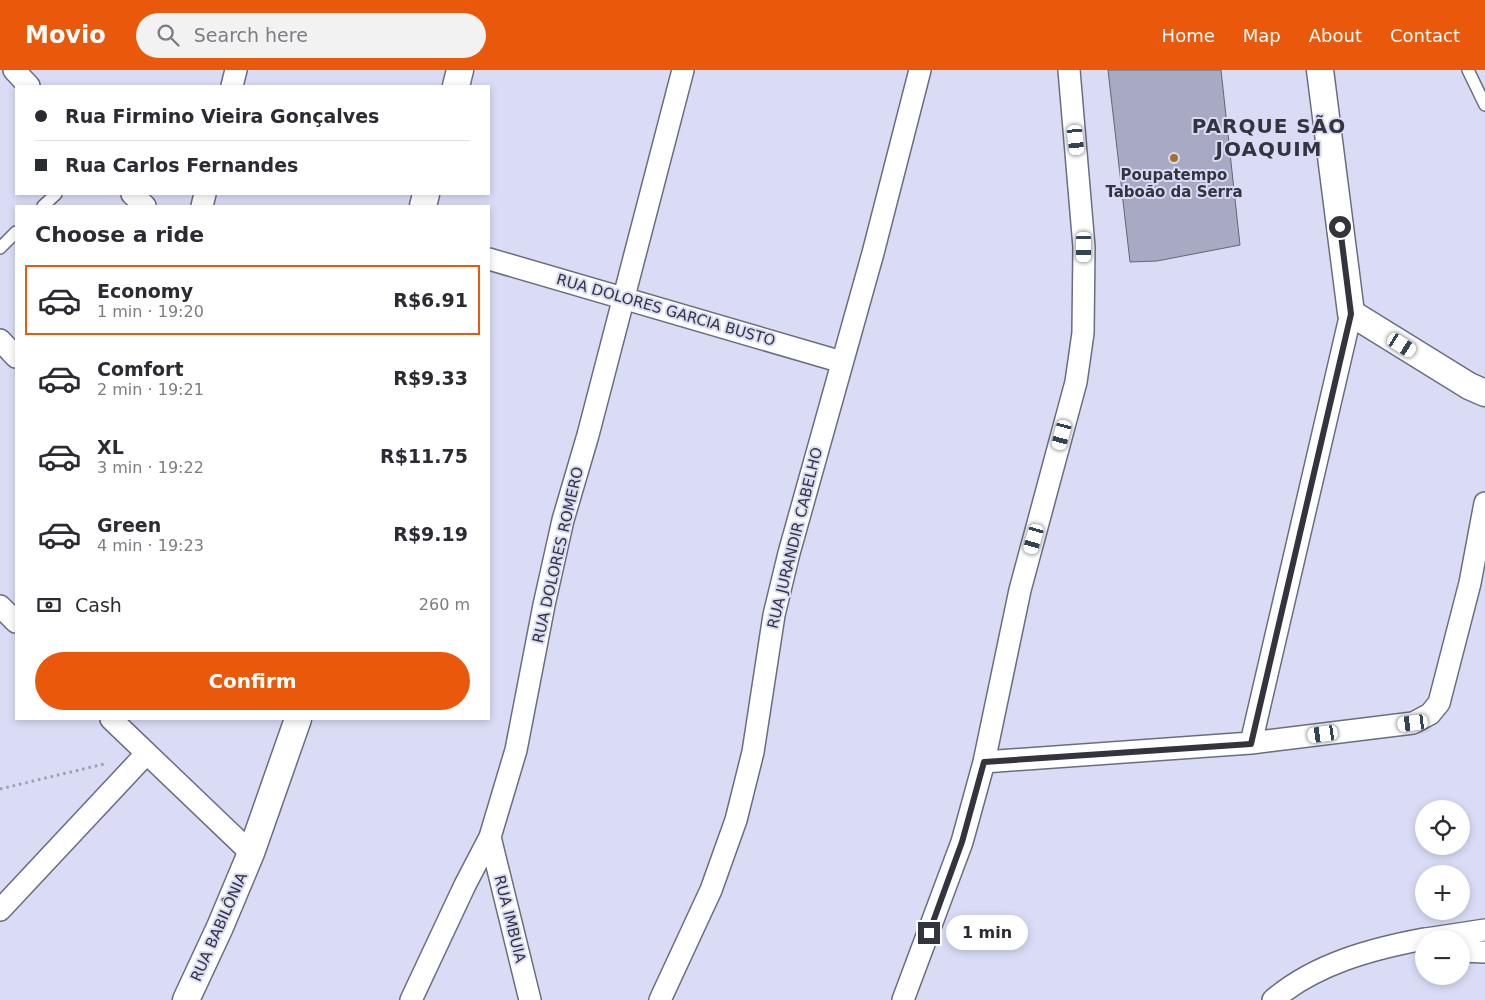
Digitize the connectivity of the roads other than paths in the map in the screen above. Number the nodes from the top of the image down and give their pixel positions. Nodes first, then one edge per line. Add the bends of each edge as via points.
1 (14, 70) edge
2 (236, 70) edge
3 (460, 70) edge
4 (684, 70) edge
5 (920, 70) edge
6 (1069, 70) edge
7 (1320, 70) edge
8 (1468, 70) edge
9 (28, 85) edge
10 (232, 85) edge
11 (456, 85) edge
12 (1485, 105) edge
13 (55, 195) edge
14 (133, 195) edge
15 (44, 205) edge
16 (143, 205) edge
17 (15, 233) edge
18 (0, 248) edge
19 (490, 260) edge
20 (622, 298) junction
21 (1351, 314) junction
22 (0, 340) edge
23 (15, 355) edge
24 (842, 362) junction
25 (1485, 394) edge
26 (1485, 503) edge
27 (1478, 588) edge
28 (0, 606) edge
29 (15, 621) edge
30 (112, 720) edge
31 (298, 720) edge
32 (1251, 744) junction
33 (146, 754) junction
34 (984, 762) junction
35 (490, 837) junction
36 (251, 853) junction
37 (0, 910) edge
38 (1485, 930) edge
39 (1470, 932) edge
40 (1415, 941) edge
41 (1398, 944) junction
42 (1415, 947) edge
43 (1470, 951) edge
44 (1485, 952) edge
45 (186, 1000) edge
46 (411, 1000) edge
47 (530, 1000) edge
48 (660, 1000) edge
49 (903, 1000) edge
50 (1273, 1000) edge

1 - 9 street
2 - 10 street
3 - 11 street
4 - 20 street, RUA DOLORES ROMERO
5 - 24 street, RUA JURANDIR CABELHO
6 - 34 street via 1084,247 1083,333 1076,382 1020,590
7 - 21 street
8 - 12 lane
13 - 15 lane
14 - 16 street
17 - 18 lane
19 - 20 street, RUA DOLORES GARCIA BUSTO
20 - 24 street, RUA DOLORES GARCIA BUSTO
20 - 35 street, RUA DOLORES ROMERO via 563,520 516,750
21 - 25 street
21 - 32 street
22 - 23 street
24 - 48 street, RUA JURANDIR CABELHO via 774,615 753,752 736,820 711,890
26 - 27 street
27 - 32 street via 1439,703 1430,714 1413,723
28 - 29 street
30 - 33 street
31 - 36 street, RUA BABILÔNIA
32 - 34 street
33 - 36 street
33 - 37 street
34 - 49 street via 962,842
35 - 46 street, RUA DOLORES ROMERO
35 - 47 street, RUA IMBUIA
36 - 45 street, RUA BABILÔNIA
38 - 39 street
40 - 41 street
41 - 42 street
41 - 50 street via 1318,970
43 - 44 street

